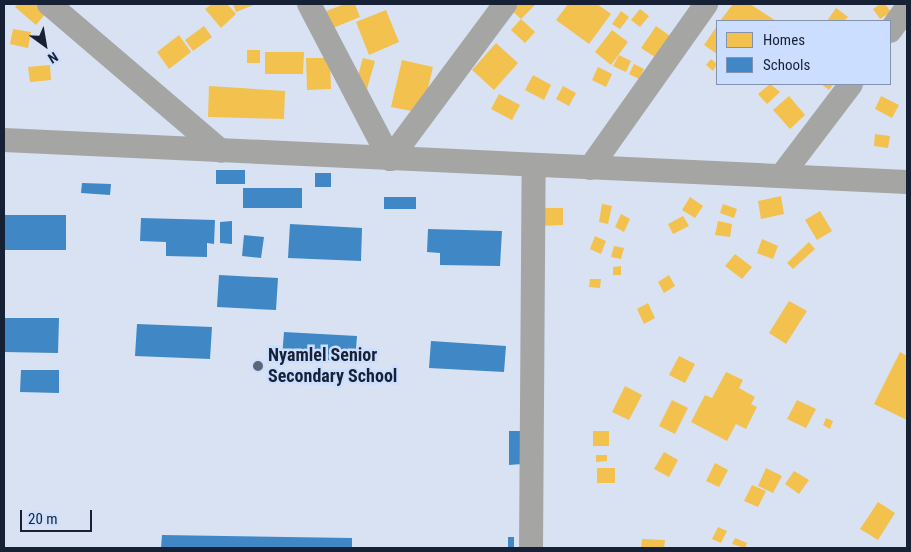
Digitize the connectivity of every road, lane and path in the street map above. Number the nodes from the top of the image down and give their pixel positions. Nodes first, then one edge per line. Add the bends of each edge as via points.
1 (49, 4) edge
2 (308, 4) edge
3 (505, 4) edge
4 (706, 4) edge
5 (907, 8) edge
6 (891, 31) edge
7 (850, 85) edge
8 (4, 140) edge
9 (221, 151) junction
10 (390, 159) junction
11 (534, 165) junction
12 (590, 168) junction
13 (782, 175) junction
14 (907, 182) edge
15 (531, 548) edge

1 - 9 street
2 - 10 street
3 - 10 street
4 - 12 street
5 - 6 street
7 - 13 street
8 - 9 street
9 - 10 street
10 - 11 street
11 - 12 street
11 - 15 street
12 - 13 street
13 - 14 street

